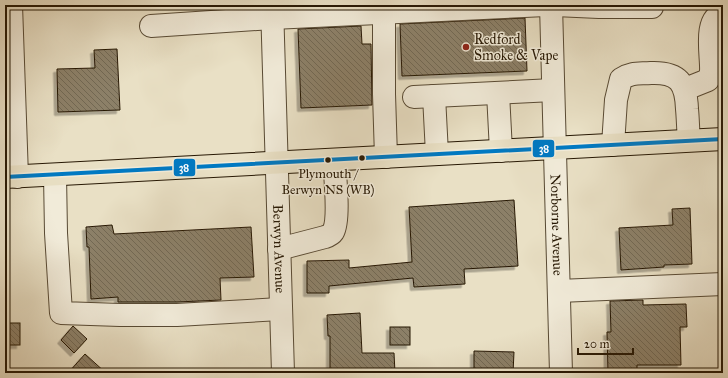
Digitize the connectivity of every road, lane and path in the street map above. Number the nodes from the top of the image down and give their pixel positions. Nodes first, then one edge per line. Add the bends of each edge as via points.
1 (11, 5) edge
2 (546, 5) edge
3 (551, 5) edge
4 (555, 5) edge
5 (652, 7) dead end
6 (272, 12) edge
7 (384, 13) junction
8 (723, 14) edge
9 (151, 26) dead end
10 (553, 90) junction
11 (498, 93) junction
12 (686, 93) junction
13 (723, 139) edge
14 (689, 140) junction
15 (613, 145) junction
16 (555, 148) junction
17 (501, 151) junction
18 (436, 154) junction
19 (386, 157) junction
20 (334, 160) junction
21 (276, 163) junction
22 (55, 175) junction
23 (11, 177) edge
24 (279, 249) junction
25 (723, 284) edge
26 (559, 291) junction
27 (280, 309) junction
28 (283, 373) edge
29 (561, 373) edge

1 - 23 street
2 - 7 street
3 - 10 street, Norborne Avenue
4 - 5 street
6 - 7 street
6 - 9 street via 250,20
6 - 21 street, Berwyn Avenue
7 - 19 street
8 - 12 street via 713,22 710,32 711,73 708,80 688,88
10 - 11 street
10 - 16 street, Norborne Avenue
11 - 17 street
11 - 18 street via 424,97
12 - 14 street
12 - 15 street via 679,80 663,73 630,74 621,79 616,100
13 - 14 main road
14 - 15 main road
15 - 16 main road
16 - 17 main road
16 - 26 street, Norborne Avenue
17 - 18 main road
18 - 19 main road
19 - 20 main road
20 - 21 main road
20 - 24 street via 336,207 332,234
21 - 22 main road
21 - 24 street, Berwyn Avenue
22 - 23 main road
22 - 27 street via 61,313 177,315
24 - 27 street, Berwyn Avenue
25 - 26 street
26 - 29 street, Norborne Avenue
27 - 28 street, Berwyn Avenue

